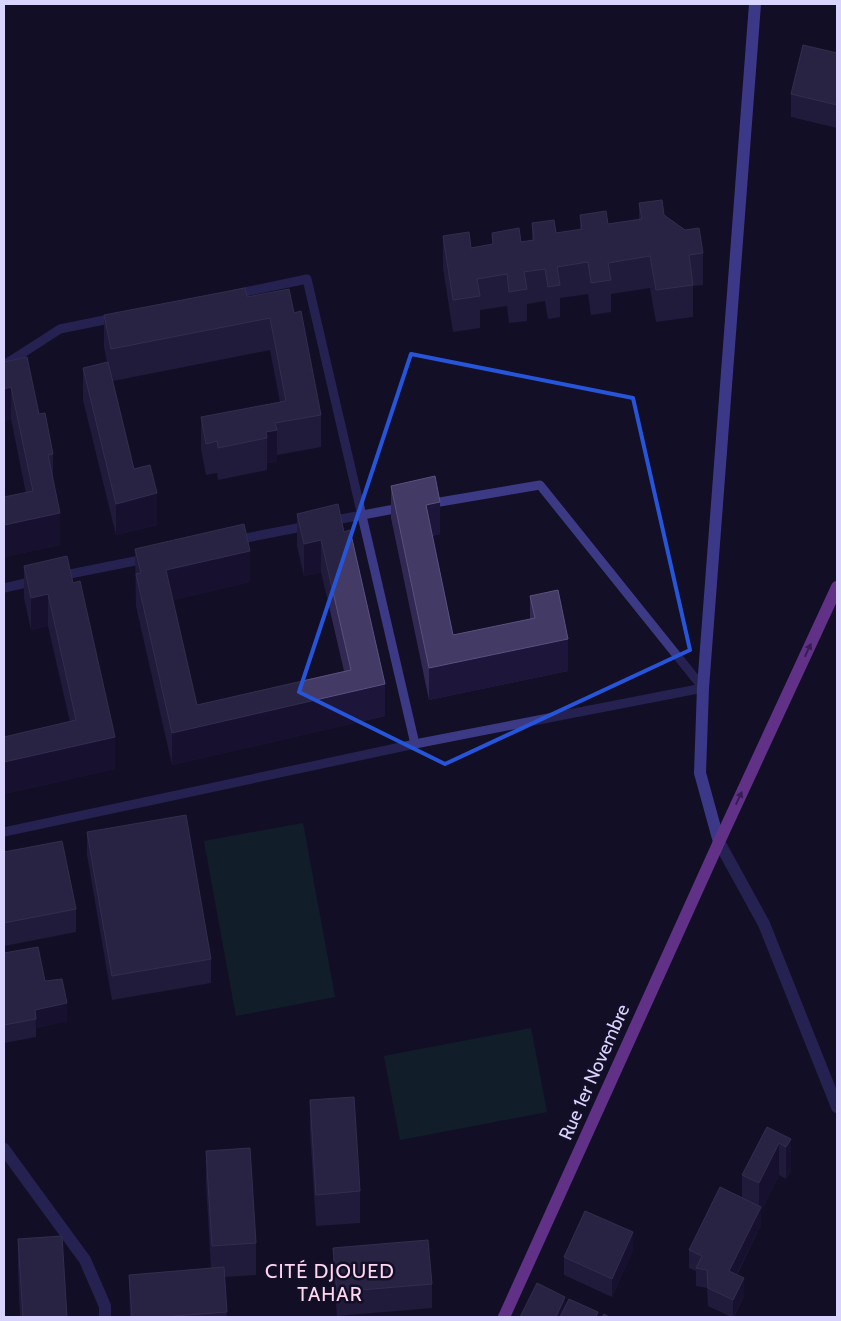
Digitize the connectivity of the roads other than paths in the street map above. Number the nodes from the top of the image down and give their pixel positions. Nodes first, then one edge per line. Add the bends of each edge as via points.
1 (755, 4) edge
2 (222, 297) edge
3 (127, 316) edge
4 (4, 365) edge
5 (362, 514) junction
6 (323, 522) edge
7 (314, 524) edge
8 (226, 542) edge
9 (159, 556) edge
10 (52, 578) edge
11 (42, 580) edge
12 (837, 587) edge
13 (4, 588) edge
14 (703, 688) junction
15 (415, 744) junction
16 (4, 832) edge
17 (719, 842) junction
18 (837, 1108) edge
19 (4, 1149) edge
20 (105, 1317) edge
21 (504, 1317) edge

1 - 14 main road
2 - 5 lane via 307,279
3 - 4 lane via 60,329
5 - 6 lane
5 - 14 lane via 540,485
5 - 15 lane
7 - 8 lane
9 - 10 lane
11 - 13 lane
17 -> 12 main road, Rue 1er Novembre
14 - 15 lane
14 - 17 main road via 700,773
15 - 16 lane
17 - 18 street via 764,924
17 - 21 main road, Rue 1er Novembre
19 - 20 street via 85,1260 104,1306

